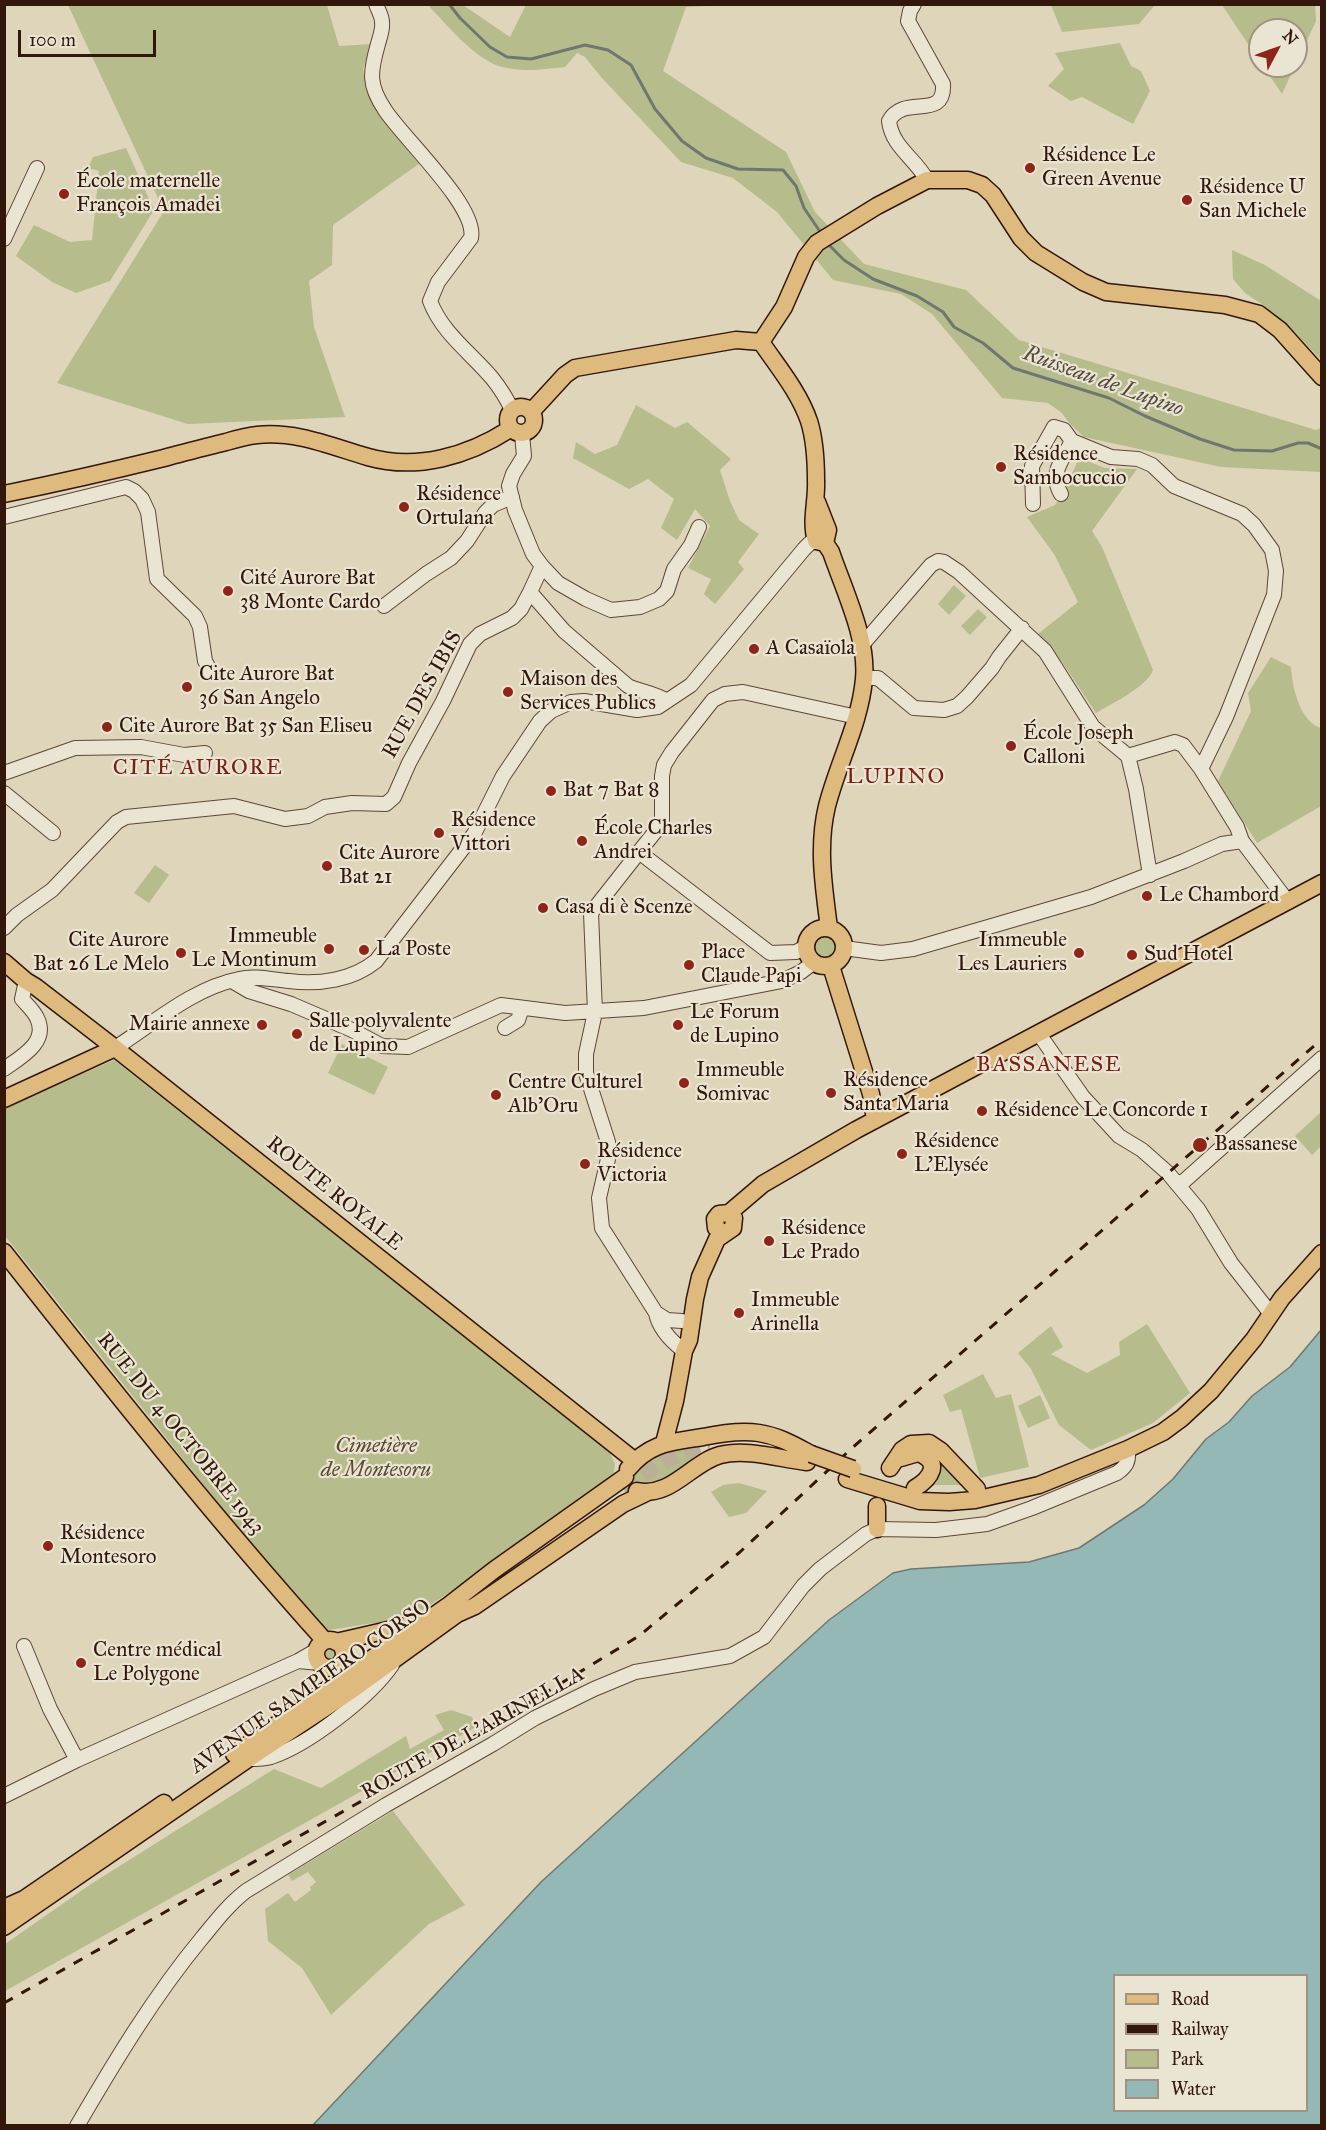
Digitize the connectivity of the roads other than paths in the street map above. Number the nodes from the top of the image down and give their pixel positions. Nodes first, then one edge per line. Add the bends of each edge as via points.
1 (376, 4) edge
2 (915, 4) edge
3 (37, 168) dead end
4 (927, 180) junction
5 (4, 238) edge
6 (761, 342) junction
7 (1322, 377) edge
8 (512, 410) junction
9 (531, 412) junction
10 (516, 431) junction
11 (1072, 441) junction
12 (4, 494) edge
13 (1061, 494) dead end
14 (512, 497) junction
15 (1033, 504) dead end
16 (4, 517) edge
17 (699, 527) dead end
18 (821, 542) junction
19 (542, 566) junction
20 (530, 592) junction
21 (384, 606) dead end
22 (1022, 628) junction
23 (862, 645) junction
24 (212, 674) dead end
25 (864, 678) junction
26 (667, 701) junction
27 (857, 717) junction
28 (205, 753) dead end
29 (1128, 756) junction
30 (1201, 769) junction
31 (4, 773) edge
32 (4, 793) edge
33 (53, 833) dead end
34 (1242, 841) junction
35 (639, 852) junction
36 (1150, 875) junction
37 (1322, 883) edge
38 (1288, 902) junction
39 (4, 928) edge
40 (829, 928) junction
41 (805, 947) junction
42 (844, 948) junction
43 (4, 962) edge
44 (813, 963) junction
45 (831, 966) junction
46 (26, 981) junction
47 (232, 981) junction
48 (522, 1008) junction
49 (595, 1012) junction
50 (505, 1028) dead end
51 (91, 1029) junction
52 (1039, 1034) junction
53 (115, 1048) junction
54 (1322, 1058) edge
55 (86, 1062) junction
56 (4, 1068) edge
57 (871, 1094) junction
58 (4, 1099) edge
59 (892, 1111) junction
60 (875, 1120) junction
61 (1176, 1182) junction
62 (720, 1231) junction
63 (4, 1252) edge
64 (1322, 1253) edge
65 (1271, 1314) junction
66 (672, 1325) junction
67 (684, 1351) junction
68 (675, 1401) junction
69 (692, 1439) junction
70 (664, 1443) junction
71 (1128, 1449) junction
72 (707, 1452) junction
73 (809, 1458) junction
74 (635, 1461) junction
75 (1086, 1467) junction
76 (850, 1474) junction
77 (625, 1486) junction
78 (915, 1488) junction
79 (977, 1489) junction
80 (648, 1492) junction
81 (877, 1506) dead end
82 (877, 1529) junction
83 (453, 1610) junction
84 (422, 1623) junction
85 (24, 1646) dead end
86 (328, 1658) junction
87 (77, 1760) junction
88 (4, 1796) edge
89 (38, 1906) junction
90 (4, 1908) edge
91 (4, 1927) edge
92 (4, 1933) edge
93 (77, 2126) edge

1 - 8 street via 383,25 371,69 376,95 453,195 472,230 471,238 438,282 430,301 433,311 493,379
2 - 4 street via 908,21 943,84 944,93 931,106 903,108 889,121 890,133 899,147
3 - 5 street
4 - 6 main road via 817,243 806,257 784,308
4 - 7 main road via 968,180 982,185 1036,253 1106,292 1226,305 1260,314 1280,330
6 - 9 main road via 736,340 575,368
6 - 18 main road via 810,423 816,456 813,531
8 - 9 main road via 522,407
8 - 10 main road via 508,419
9 - 10 main road via 532,427 526,432
10 - 12 main road via 429,462 370,458 293,435 255,435
10 - 14 street via 524,456 509,486
11 - 13 street via 1055,474
11 - 15 street via 1064,430 1052,429 1032,466
11 - 30 street via 1111,457 1138,459 1152,465 1174,486 1242,514 1272,550 1276,571 1274,595
14 - 19 street via 533,554
14 - 21 street via 484,513 451,558
16 - 24 street via 126,487 135,491 147,512 158,579 195,616 205,661
17 - 19 street via 667,591 640,607 611,610 558,583
18 - 23 main road via 831,552
18 - 26 street via 810,543 804,549 691,685
19 - 20 street, RUE DES IBIS
20 - 26 street via 564,631 628,686
20 - 39 street, RUE DES IBIS via 522,609 512,618 480,634 470,645 394,798 386,804 325,807 308,816 285,819 234,806 126,817 52,890
22 - 23 street via 959,572 938,561
22 - 25 street via 957,706 944,710 914,708 878,678
22 - 29 street via 1050,658 1093,727
23 - 25 main road
25 - 27 main road
26 - 47 street via 658,707 637,710 577,701 551,711 503,776 474,834 366,970 317,983 259,977
27 - 35 street via 743,692 713,700 664,765 662,824
27 - 40 main road via 827,807 823,831 822,878
28 - 31 street via 184,755 141,747 75,748
29 - 30 street via 1175,742 1183,745
29 - 36 street
30 - 34 street via 1238,827
32 - 33 street
34 - 36 street via 1222,844
34 - 38 street
35 - 41 street via 770,953 796,952
35 - 49 street via 591,913
36 - 42 street via 1091,897 913,949 881,953
37 - 38 main road
38 - 52 main road
40 - 41 main road via 813,932
40 - 42 main road via 840,935
41 - 44 main road
42 - 45 main road via 841,959
43 - 46 main road, ROUTE ROYALE
44 - 45 main road
44 - 49 street via 782,981 644,1008
45 - 57 main road
46 - 51 main road, ROUTE ROYALE
46 - 56 street via 22,999 37,1017 41,1030 27,1052
47 - 48 street via 249,992 291,1004 389,1047 408,1047 501,1005
47 - 53 street via 189,999
48 - 49 street
48 - 50 street via 518,1020
49 - 66 street via 586,1074 608,1142 599,1198 602,1228 656,1313 658,1323
51 - 53 main road, ROUTE ROYALE
51 - 55 main road via 92,1044
52 - 59 main road
52 - 61 street via 1083,1097 1119,1136 1142,1150
53 - 55 main road
53 - 74 main road, ROUTE ROYALE
54 - 61 street via 1183,1182
55 - 58 main road
57 - 59 main road
57 - 60 main road
59 - 60 main road
60 - 62 main road via 769,1180 729,1213 722,1212 714,1222
61 - 65 street
62 - 66 main road via 695,1265
62 - 67 main road via 700,1277
63 - 86 main road, RUE DU 4 OCTOBRE 1943 via 262,1570
64 - 65 main road
65 - 71 main road via 1232,1367 1197,1404 1163,1432
66 - 67 main road
67 - 68 main road
68 - 69 main road via 682,1426
68 - 70 main road
69 - 70 main road
69 - 72 main road via 704,1457
69 - 73 main road via 724,1433 760,1433 783,1439
70 - 74 main road
71 - 75 main road
71 - 82 street via 1126,1467 1117,1473 987,1524 936,1530
72 - 73 main road via 733,1441 765,1443
72 - 80 main road, AVENUE SAMPIERO CORSO via 687,1476
73 - 76 main road, bridge
74 - 77 main road
75 - 76 main road via 1039,1485 949,1502 920,1501
75 - 79 main road
76 - 78 main road
77 - 80 main road
77 - 83 main road, AVENUE SAMPIERO CORSO via 494,1570
78 - 79 main road via 949,1492
78 - 79 main road via 930,1475 932,1467 926,1457 912,1454 891,1466 911,1444 929,1443
80 - 83 main road, AVENUE SAMPIERO CORSO via 622,1504 475,1606
81 - 82 main road
82 - 93 street, ROUTE DE L'ARINELLA via 812,1578 764,1637 730,1656 635,1672 594,1689 535,1718 246,1891 177,1968
83 - 84 main road, AVENUE SAMPIERO CORSO
83 - 89 main road, AVENUE SAMPIERO CORSO via 335,1702
84 - 86 main road
84 - 86 main road, AVENUE SAMPIERO CORSO
85 - 87 street
86 - 87 street via 298,1661
86 - 90 main road, AVENUE SAMPIERO CORSO via 44,1886
87 - 88 street
89 - 91 main road, AVENUE SAMPIERO CORSO
89 - 92 main road

